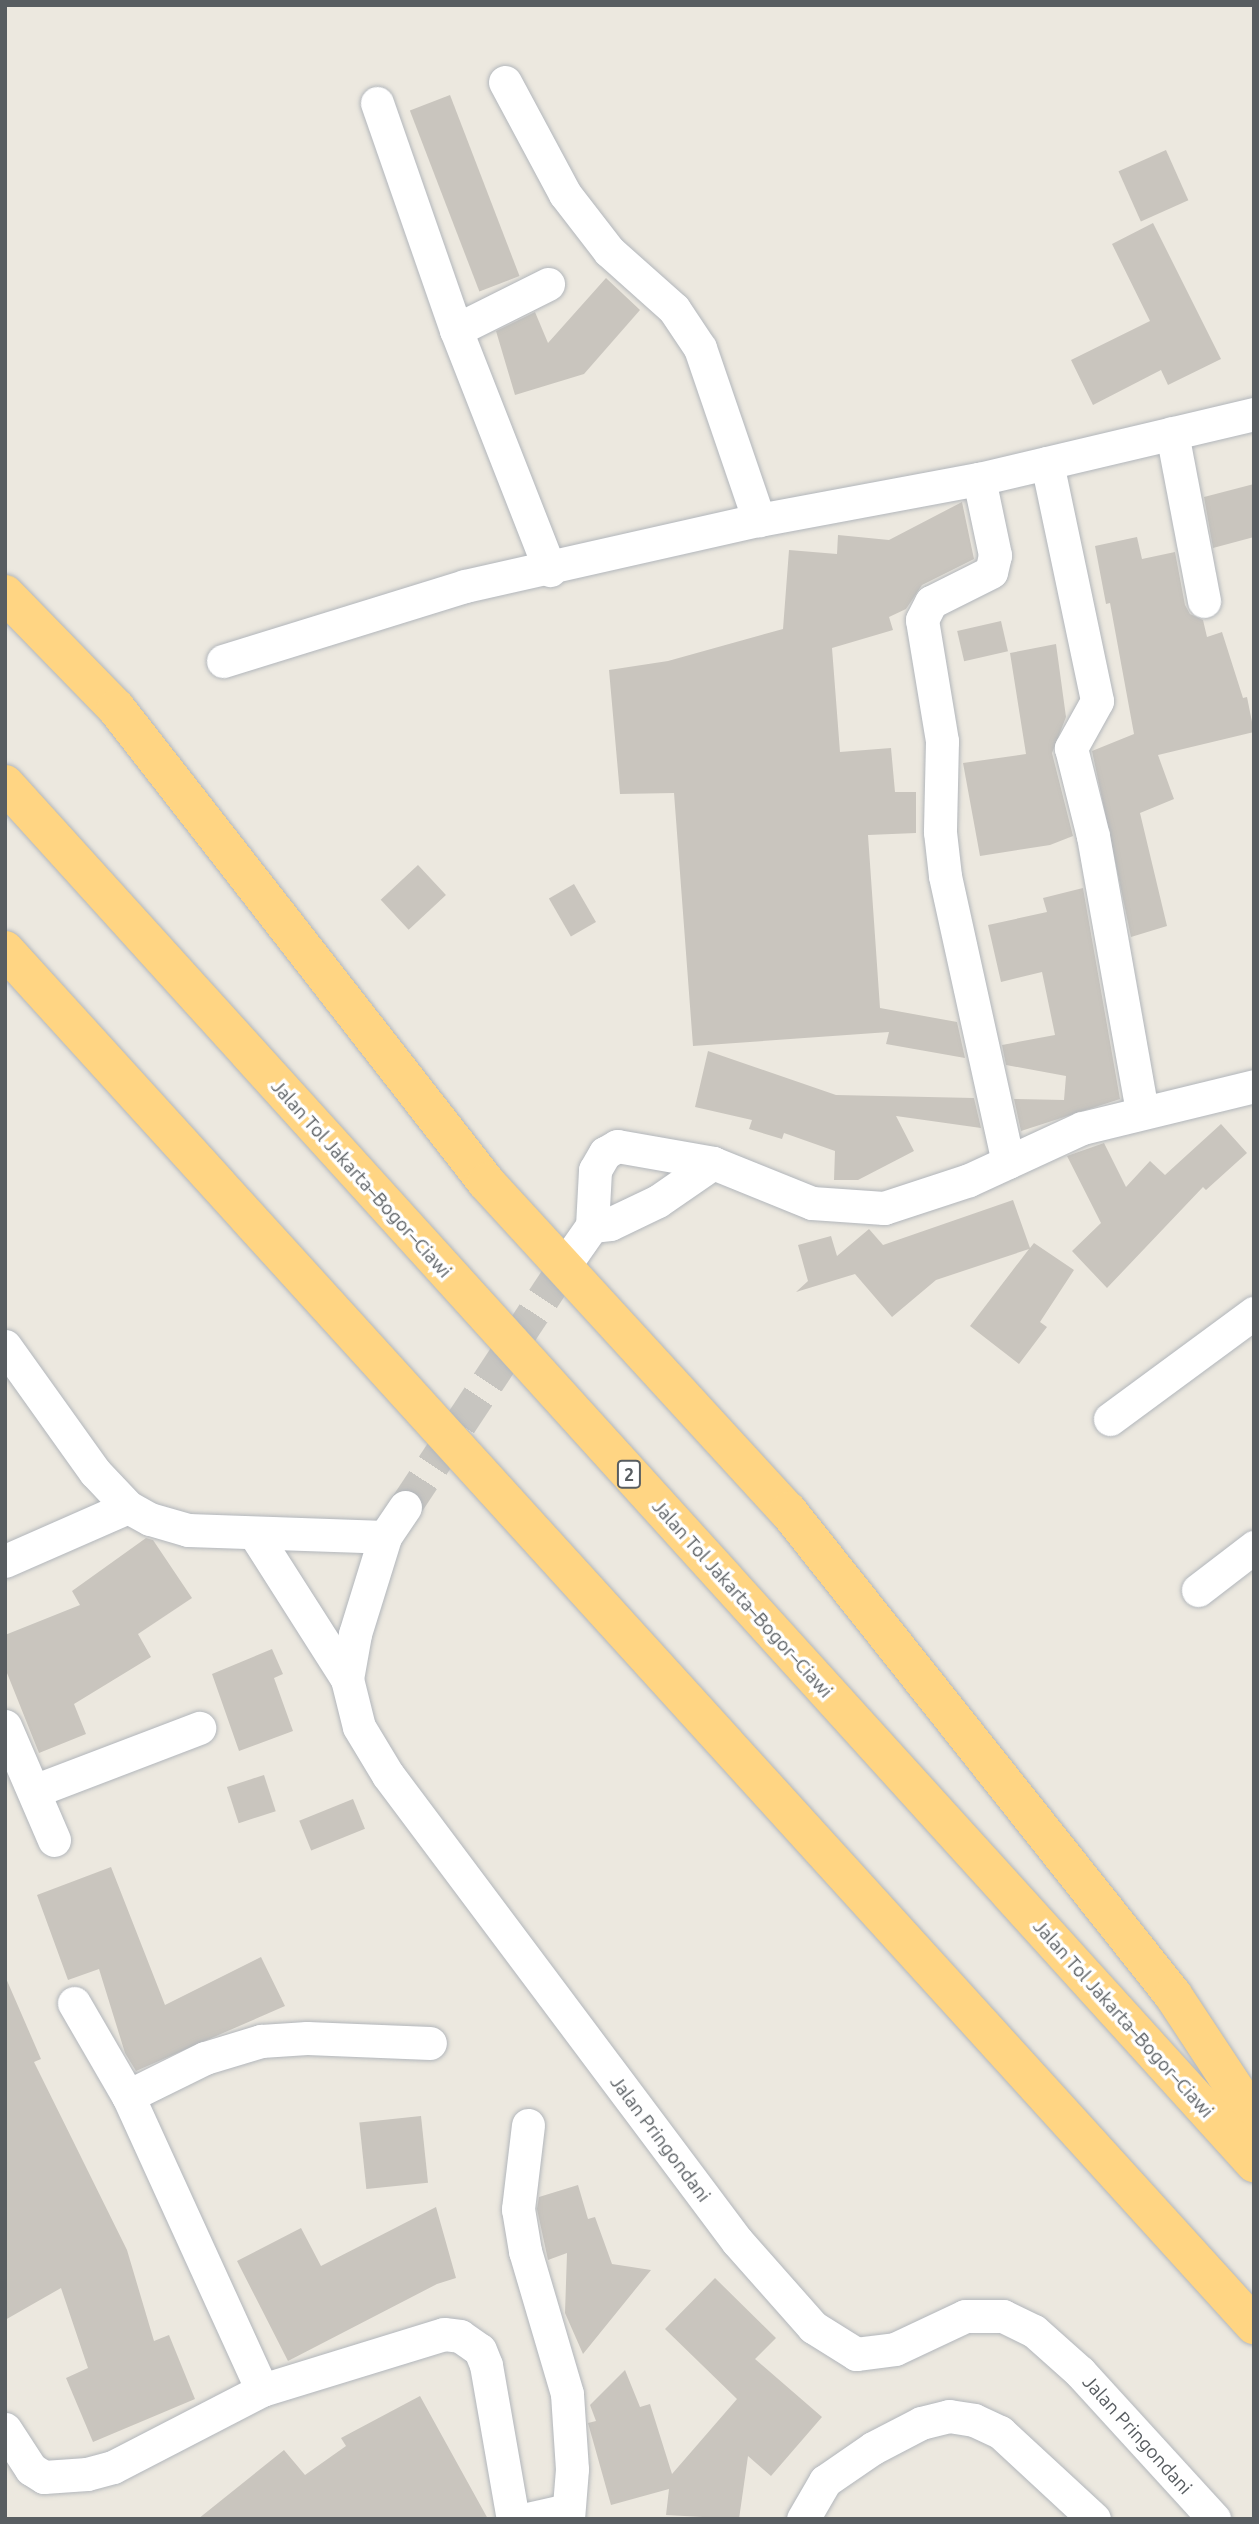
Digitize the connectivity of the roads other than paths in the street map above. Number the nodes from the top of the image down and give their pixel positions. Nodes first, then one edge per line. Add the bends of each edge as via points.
1 (505, 82) dead end
2 (377, 103) dead end
3 (548, 284) dead end
4 (456, 330) junction
5 (1254, 414) edge
6 (1172, 433) junction
7 (1047, 463) junction
8 (979, 479) junction
9 (759, 520) junction
10 (550, 569) junction
11 (5, 594) edge
12 (1204, 601) dead end
13 (223, 661) dead end
14 (5, 784) edge
15 (5, 950) edge
16 (1254, 1086) edge
17 (1142, 1111) junction
18 (1008, 1162) junction
19 (713, 1163) junction
20 (592, 1226) junction
21 (573, 1253) tunnel mouth
22 (1254, 1313) edge
23 (5, 1346) edge
24 (1110, 1419) dead end
25 (128, 1507) junction
26 (405, 1507) tunnel mouth
27 (254, 1533) junction
28 (385, 1537) junction
29 (1254, 1547) edge
30 (5, 1561) edge
31 (1198, 1590) dead end
32 (347, 1679) junction
33 (5, 1726) edge
34 (199, 1728) dead end
35 (34, 1791) junction
36 (54, 1840) dead end
37 (74, 2003) dead end
38 (430, 2042) dead end
39 (128, 2096) junction
40 (1254, 2118) edge
41 (528, 2125) dead end
42 (1254, 2163) edge
43 (1254, 2325) edge
44 (262, 2390) junction
45 (5, 2430) edge
46 (568, 2514) edge
47 (513, 2519) edge
48 (527, 2519) edge
49 (803, 2519) edge
50 (1094, 2519) edge
51 (1214, 2519) edge

1 - 9 street via 565,194 609,251 674,309 700,348
2 - 4 street
3 - 4 street
4 - 10 street
5 - 6 street
6 - 7 street
6 - 12 street
7 - 8 street
7 - 17 street via 1097,701 1071,748 1093,836
8 - 9 street
8 - 18 street via 995,555 991,572 931,602 922,620 942,741 940,832 945,876
9 - 10 street
10 - 13 street via 465,586
11 - 40 highway via 116,708 486,1182 805,1532 1173,1996
14 - 42 highway, Jalan Tol Jakarta–Bogor–Ciawi / 2
15 - 43 highway
16 - 17 street
17 - 18 street via 1082,1128
18 - 19 street via 910,1203 858,1209 812,1203
19 - 20 street via 666,1197 610,1224
19 - 20 street via 617,1146 605,1153 595,1170
20 - 21 street
22 - 24 street
23 - 25 street via 77,1449
25 - 27 street via 188,1530
25 - 30 street
26 - 28 street, Jalan Pringondani
27 - 28 street
27 - 32 street
28 - 32 street, Jalan Pringondani via 355,1634
29 - 31 street
32 - 51 street, Jalan Pringondani via 359,1727 388,1775 737,2242 789,2304 813,2327 856,2354 895,2349 965,2316 986,2314 1016,2321 1051,2344 1080,2372
33 - 35 street
34 - 35 street
35 - 36 street
37 - 39 street
38 - 39 street via 261,2041 205,2057
39 - 44 street
41 - 46 street via 518,2209 525,2250 567,2394 572,2469
44 - 45 street via 113,2467 54,2479 31,2469
44 - 47 street via 444,2334 460,2336 480,2350 486,2365
46 - 48 street
49 - 50 street via 825,2481 873,2448 921,2423 949,2416 974,2420 1000,2432

